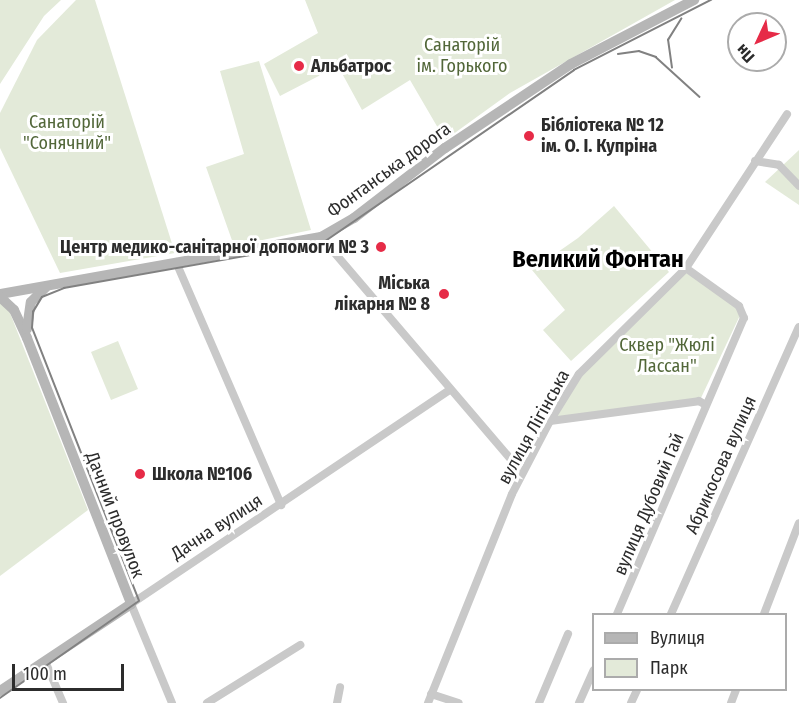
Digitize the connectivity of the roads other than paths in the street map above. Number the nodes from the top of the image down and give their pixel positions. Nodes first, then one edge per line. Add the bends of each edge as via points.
1 (694, 0) edge
2 (787, 114) dead end
3 (755, 161) junction
4 (799, 186) edge
5 (321, 237) junction
6 (176, 262) junction
7 (686, 268) junction
8 (52, 285) junction
9 (0, 295) edge
10 (799, 327) edge
11 (27, 339) junction
12 (450, 390) junction
13 (706, 405) junction
14 (550, 421) junction
15 (522, 472) junction
16 (281, 505) junction
17 (799, 523) edge
18 (131, 604) junction
19 (618, 613) edge
20 (672, 613) edge
21 (765, 613) edge
22 (568, 634) dead end
23 (300, 645) dead end
24 (45, 661) junction
25 (592, 674) edge
26 (340, 687) dead end
27 (0, 691) edge
28 (431, 694) junction
29 (63, 703) edge
30 (172, 703) edge
31 (207, 703) edge
32 (337, 703) edge
33 (428, 703) edge
34 (459, 703) edge
35 (539, 703) edge
36 (579, 703) edge

1 - 5 street, Фонтанська дорога via 571,64 445,148 354,218
2 - 3 street, вулиця Лігінська
3 - 4 street via 779,165
3 - 7 street, вулиця Лігінська
5 - 6 street, Фонтанська дорога
5 - 12 street
6 - 8 street, Фонтанська дорога
6 - 16 street
7 - 13 street, вулиця Дубовий Гай via 739,306 744,315
7 - 14 street, вулиця Лігінська via 579,374
8 - 9 street, Фонтанська дорога
8 - 11 street, Дачний провулок via 30,302
9 - 11 street, Дачний провулок via 14,310
10 - 20 street, Абрикосова вулиця
11 - 18 street, Дачний провулок
12 - 15 street
12 - 16 street, Дачна вулиця
13 - 14 street via 699,401
13 - 19 street, вулиця Дубовий Гай
14 - 15 street, вулиця Лігінська
15 - 28 street, вулиця Лігінська
16 - 18 street, Дачна вулиця
17 - 21 street
18 - 24 street, Дачна вулиця
18 - 30 street, Дачний провулок
22 - 35 street
23 - 31 street
24 - 27 street, Дачна вулиця
24 - 29 street
25 - 36 street
26 - 32 street
28 - 33 street, вулиця Лігінська
28 - 34 street

